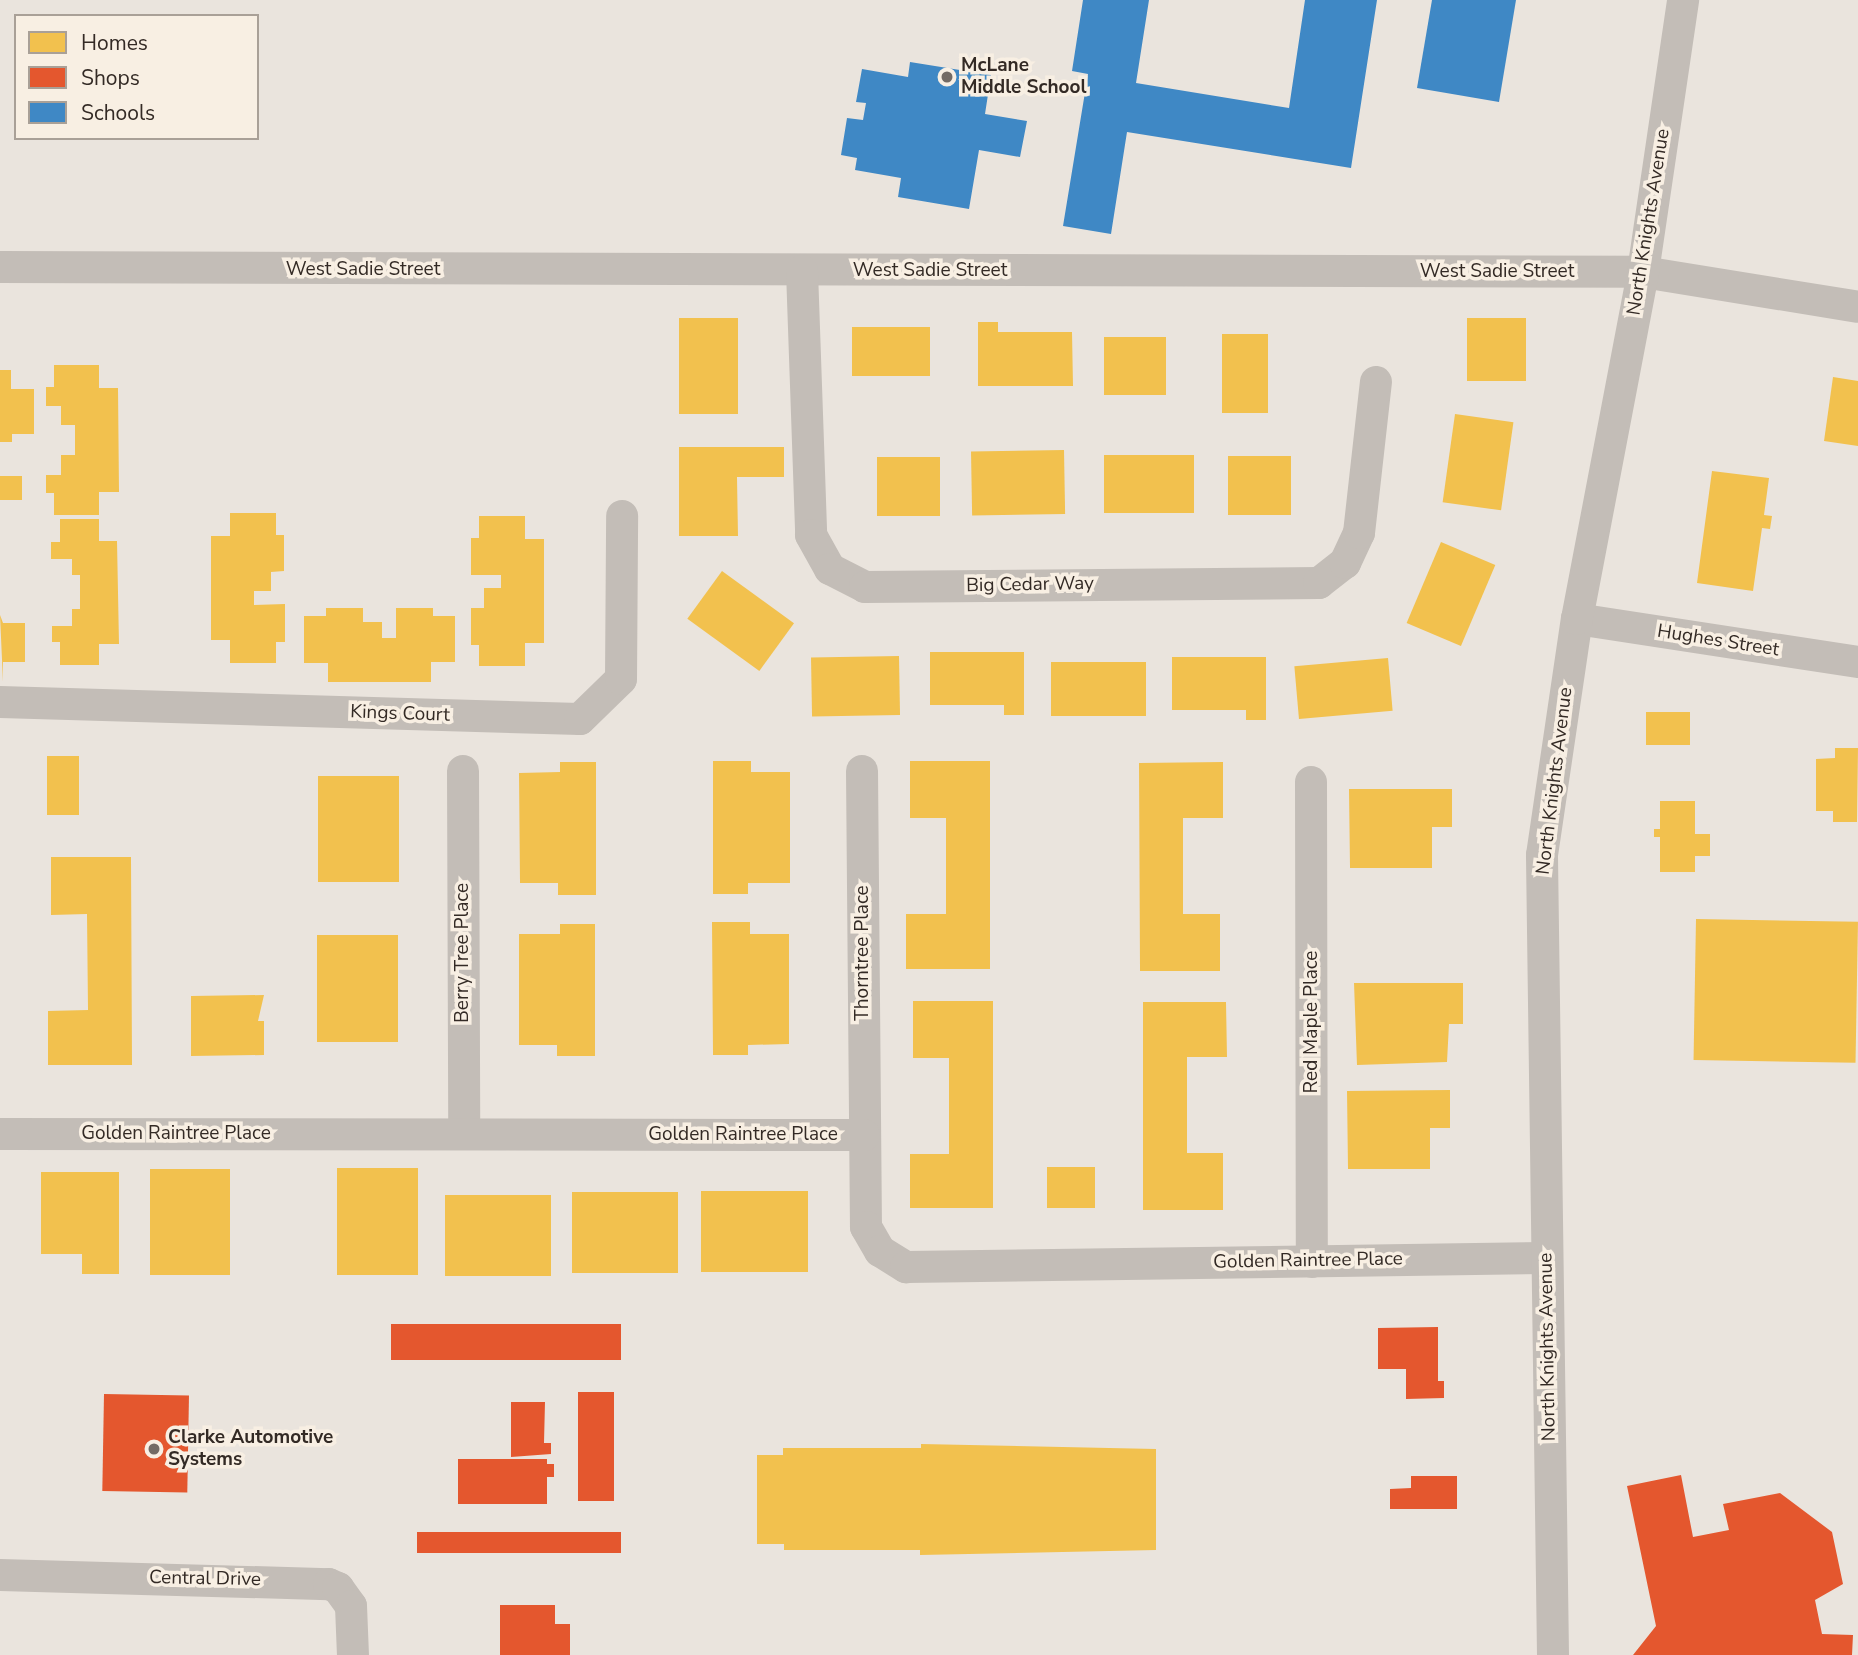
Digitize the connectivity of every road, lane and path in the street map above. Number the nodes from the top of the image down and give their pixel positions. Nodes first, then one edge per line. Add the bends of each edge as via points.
1 (1683, 0) edge
2 (0, 267) edge
3 (802, 271) junction
4 (1643, 272) junction
5 (1858, 307) edge
6 (1376, 382) dead end
7 (622, 516) dead end
8 (1577, 619) junction
9 (1858, 662) edge
10 (0, 702) edge
11 (463, 771) dead end
12 (862, 771) dead end
13 (1311, 782) dead end
14 (0, 1134) edge
15 (464, 1134) junction
16 (864, 1135) junction
17 (1547, 1258) junction
18 (1312, 1262) junction
19 (0, 1575) edge
20 (353, 1655) edge
21 (1553, 1655) edge

1 - 4 street, North Knights Avenue
2 - 3 street, West Sadie Street
3 - 4 street, West Sadie Street
3 - 6 street, Big Cedar Way via 811,535 830,569 865,587 1319,583 1345,563 1359,533
4 - 5 street, West Sadie Street
4 - 8 street, North Knights Avenue
7 - 10 street, Kings Court via 621,679 580,719
8 - 9 street, Hughes Street
8 - 17 street, North Knights Avenue via 1542,855
11 - 15 street, Berry Tree Place
12 - 16 street, Thorntree Place
13 - 18 street, Red Maple Place
14 - 15 street, Golden Raintree Place
15 - 16 street, Golden Raintree Place
16 - 18 street, Golden Raintree Place via 866,1227 880,1251 906,1267
17 - 18 street, Golden Raintree Place
17 - 21 street, North Knights Avenue
19 - 20 street, Central Drive via 320,1582 338,1588 351,1606

